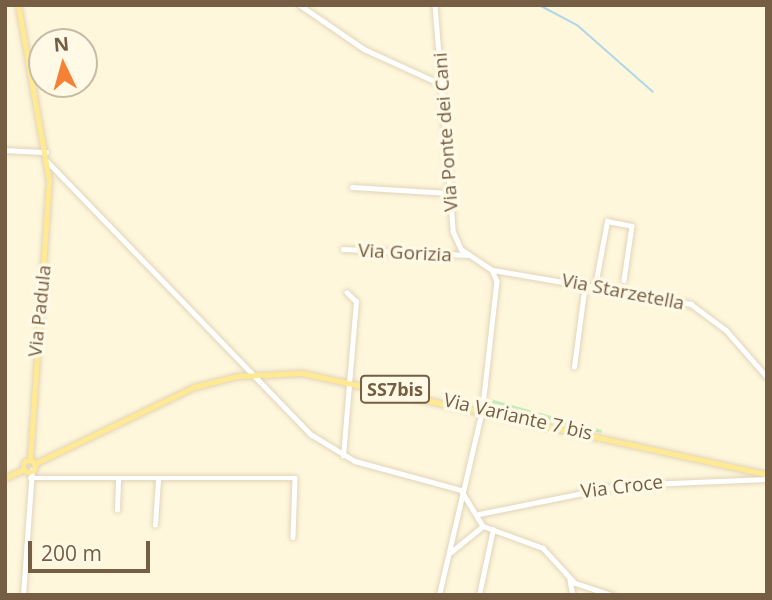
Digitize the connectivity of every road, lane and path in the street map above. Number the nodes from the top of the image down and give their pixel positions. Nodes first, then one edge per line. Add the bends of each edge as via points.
1 (18, 5) edge
2 (300, 5) edge
3 (435, 5) edge
4 (443, 85) junction
5 (5, 150) edge
6 (46, 152) junction
7 (47, 161) junction
8 (352, 187) dead end
9 (448, 193) junction
10 (343, 249) dead end
11 (467, 255) junction
12 (492, 270) junction
13 (585, 284) junction
14 (595, 286) junction
15 (622, 291) junction
16 (347, 293) dead end
17 (574, 367) dead end
18 (251, 375) junction
19 (767, 377) edge
20 (349, 379) junction
21 (483, 406) dead end
22 (481, 414) dead end
23 (344, 456) junction
24 (32, 465) junction
25 (24, 470) junction
26 (767, 477) edge
27 (5, 478) edge
28 (29, 480) junction
29 (118, 480) junction
30 (158, 480) junction
31 (461, 491) junction
32 (117, 510) dead end
33 (479, 514) junction
34 (155, 525) dead end
35 (483, 526) junction
36 (493, 529) junction
37 (293, 537) dead end
38 (450, 552) junction
39 (570, 579) junction
40 (23, 595) edge
41 (439, 595) edge
42 (479, 595) edge
43 (573, 595) edge
44 (613, 595) edge

1 - 6 main road, Via Padula
2 - 4 street via 364,48
3 - 4 street, Via Ponte dei Cani
4 - 9 street, Via Ponte dei Cani
5 - 6 street
6 - 7 main road, Via Padula
7 - 18 street
7 - 24 main road, Via Padula via 45,279
8 - 9 street
9 - 11 street, Via Ponte dei Cani via 455,238
10 - 11 street, Via Gorizia
11 - 12 street
12 - 13 street, Via Starzetella
12 - 21 street via 499,304
13 - 14 street, Via Starzetella
13 - 17 street
14 - 15 street, Via Starzetella
14 - 15 street via 607,221 632,226
15 - 19 street, Via Starzetella via 702,309
16 - 20 street via 356,302
18 - 20 main road, Via Variante 7 bis / SS7bis
18 - 23 street via 312,435
18 - 24 main road, Via Variante 7 bis / SS7bis via 177,393
20 - 23 street
20 - 26 main road, Via Variante 7 bis / SS7bis
22 - 31 street
23 - 31 street
24 - 25 main road
24 - 25 main road
24 - 28 street
25 - 27 main road
25 - 28 street
26 - 33 street, Via Croce via 623,485
28 - 29 street
28 - 40 street
29 - 30 street
29 - 32 street
30 - 34 street
30 - 37 street via 295,478
31 - 33 street
31 - 38 street
33 - 35 street
35 - 36 street
35 - 38 street
36 - 39 street via 543,548
36 - 42 street
38 - 41 street
39 - 43 street
39 - 44 street

